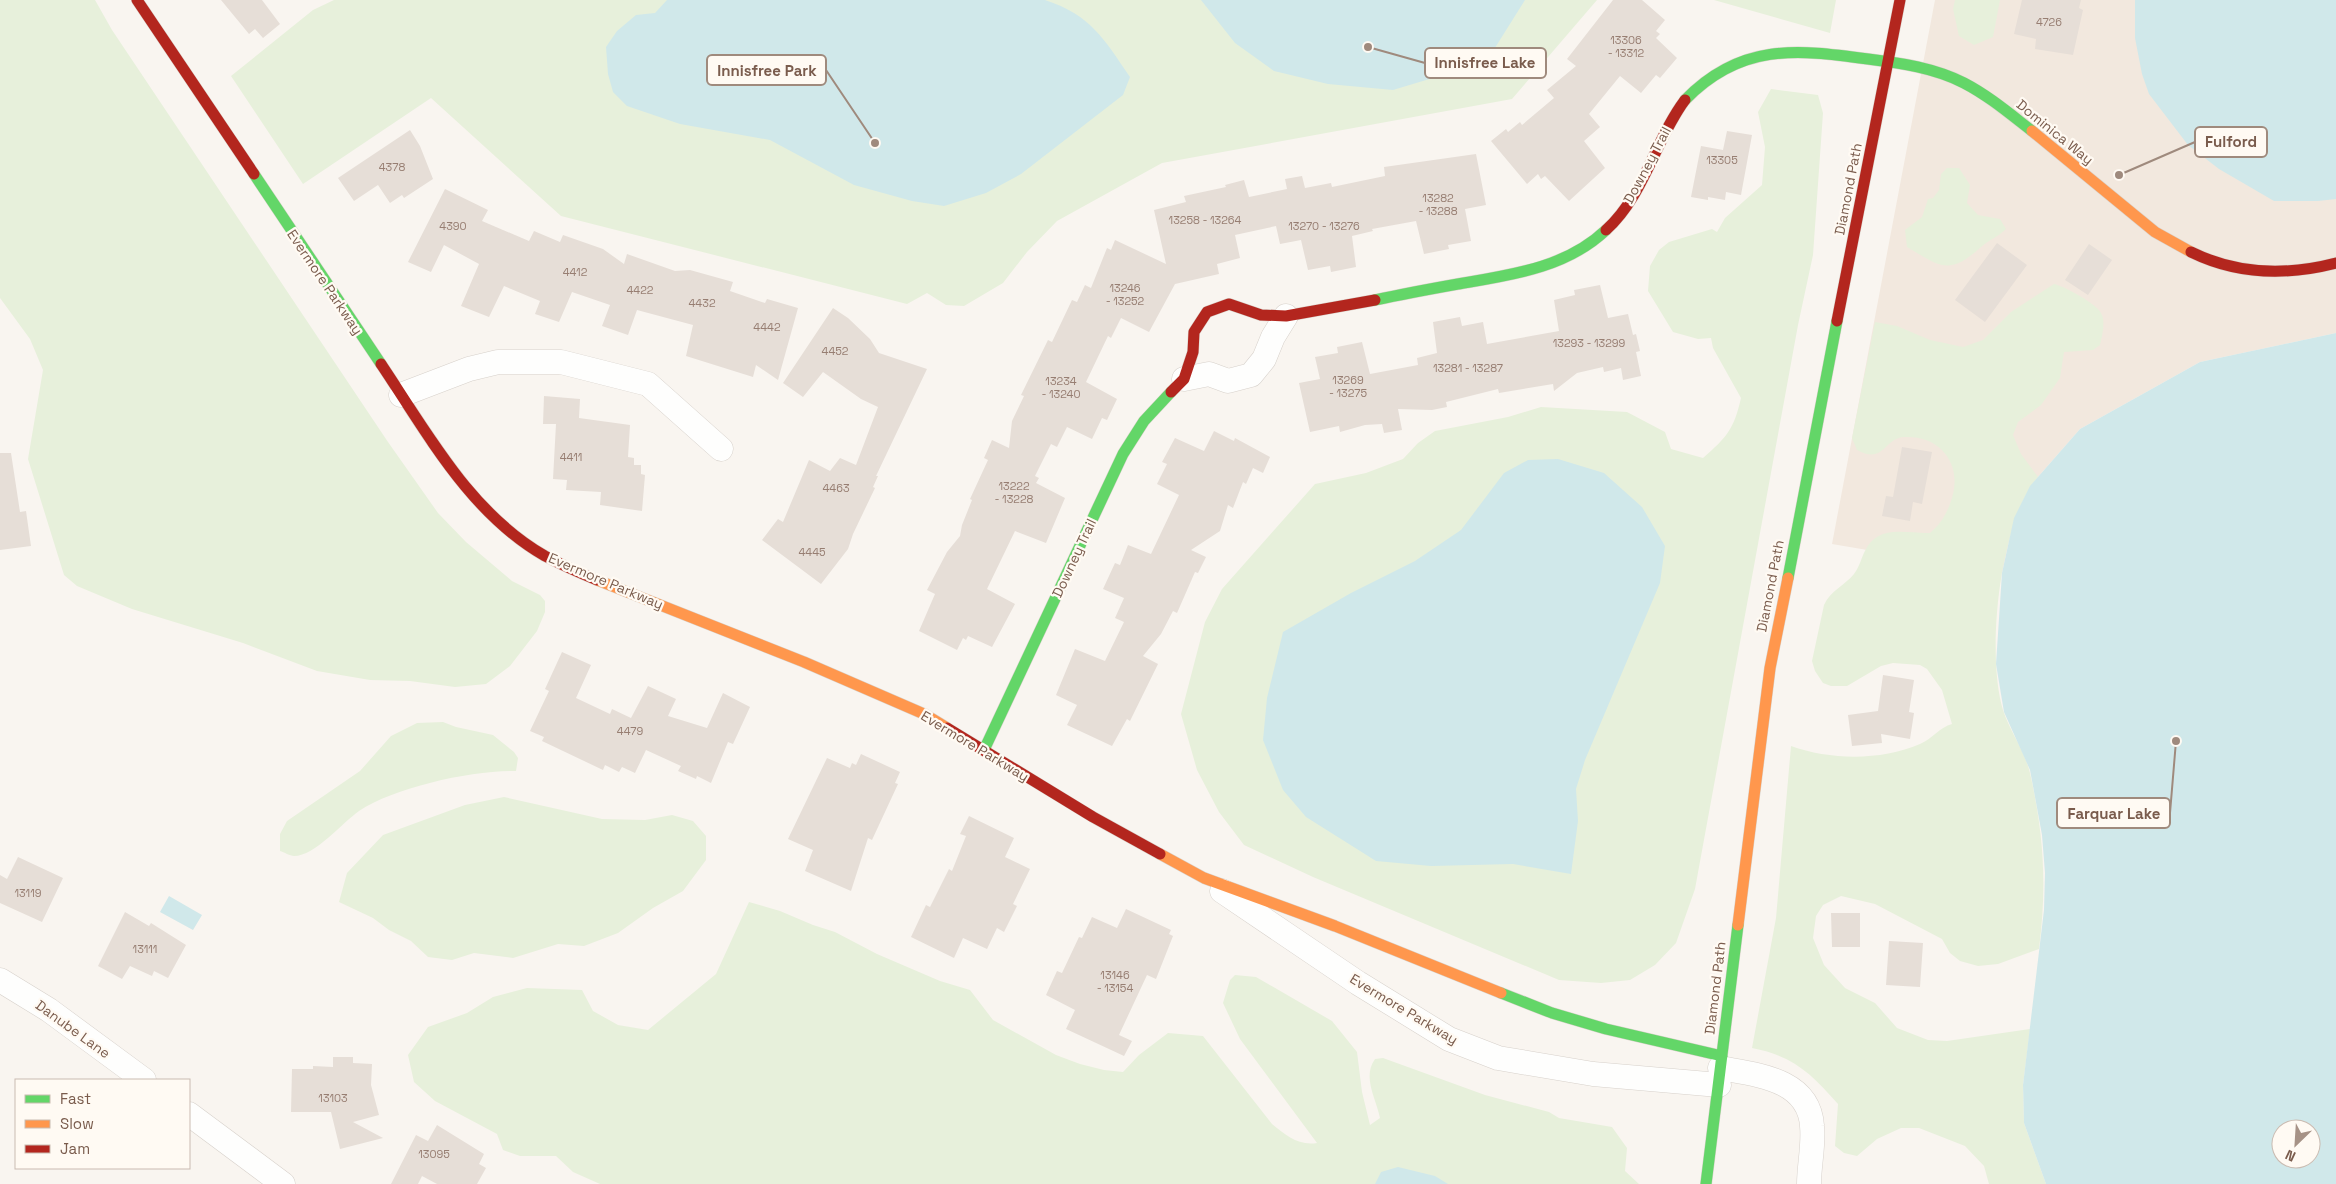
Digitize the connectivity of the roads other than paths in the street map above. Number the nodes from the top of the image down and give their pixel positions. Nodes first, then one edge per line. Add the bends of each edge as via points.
1 (137, 0) edge
2 (1900, 0) edge
3 (1888, 61) junction
4 (2336, 264) edge
5 (1286, 316) junction
6 (1184, 379) junction
7 (400, 395) junction
8 (721, 449) dead end
9 (984, 750) junction
10 (1204, 878) junction
11 (0, 980) edge
12 (1720, 1069) junction
13 (143, 1079) edge
14 (190, 1115) edge
15 (283, 1184) edge
16 (1706, 1184) edge
17 (1809, 1184) edge

1 - 7 street, Evermore Parkway
2 - 3 street, Diamond Path
3 - 4 street, Dominica Way via 1940,72 1978,90 2155,232 2183,250 2238,268 2263,272 2317,269
3 - 5 street, Downey Trail via 1787,51 1762,55 1734,65 1703,83 1682,104 1668,124 1637,190 1618,218 1596,240 1569,257 1530,271
3 - 12 street, Diamond Path via 1770,668
5 - 6 street via 1264,359 1251,375 1228,381 1209,374
5 - 6 street, Downey Trail via 1261,315 1229,304 1207,312 1194,332 1193,352
6 - 9 street, Downey Trail via 1144,422 1122,454
7 - 8 street via 469,369 498,362 561,362 648,384
7 - 9 street, Evermore Parkway via 472,495 506,528 545,556 924,714
9 - 10 street, Evermore Parkway via 1093,817
10 - 12 street, Evermore Parkway via 1335,926 1552,1013
10 - 12 street, Evermore Parkway via 1358,983 1449,1039 1498,1058 1593,1074
11 - 13 street, Danube Lane via 50,1010
12 - 16 street, Diamond Path
12 - 17 street via 1773,1079 1789,1086 1800,1097 1812,1127
14 - 15 street

